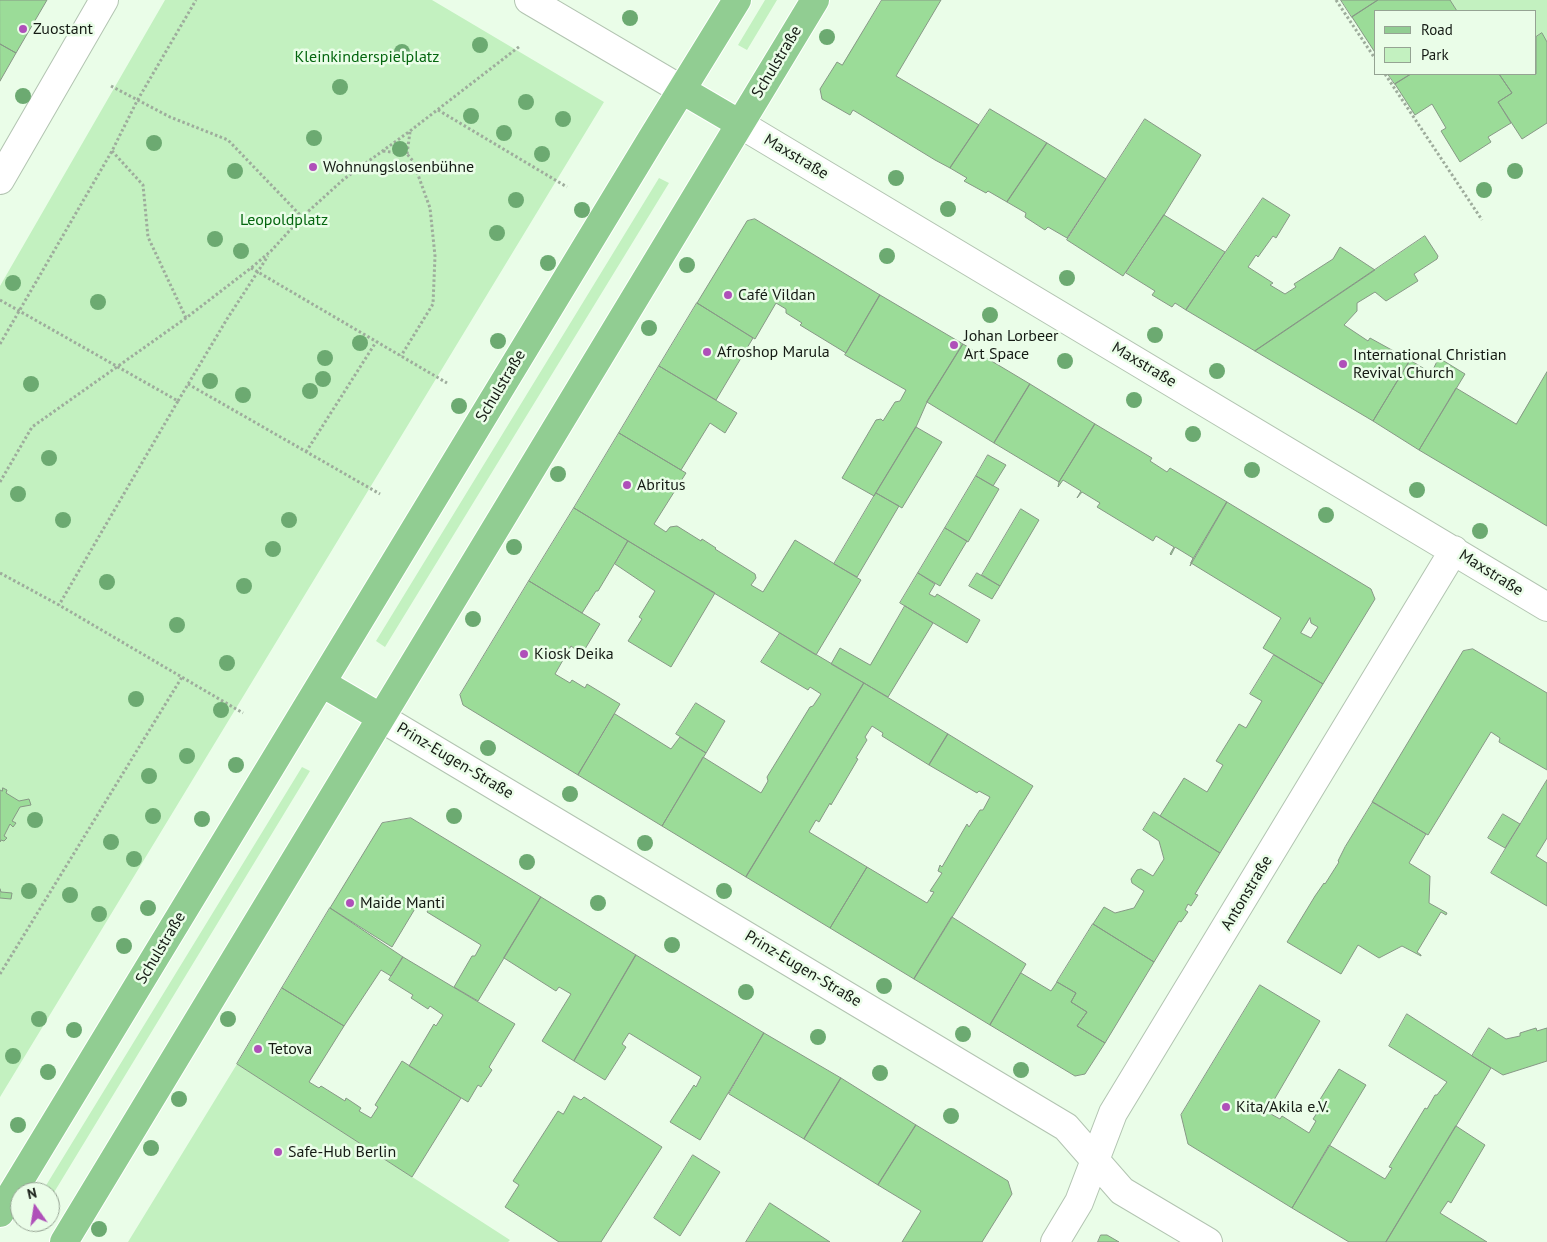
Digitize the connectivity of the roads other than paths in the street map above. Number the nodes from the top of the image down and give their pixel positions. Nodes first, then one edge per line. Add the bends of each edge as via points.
1 (104, 0) edge
2 (529, 0) edge
3 (737, 0) edge
4 (815, 0) edge
5 (682, 90) junction
6 (740, 124) junction
7 (0, 180) edge
8 (1454, 550) junction
9 (1547, 607) edge
10 (322, 683) junction
11 (380, 716) junction
12 (1095, 1160) junction
13 (0, 1213) edge
14 (64, 1242) edge
15 (1055, 1242) edge
16 (1208, 1242) edge

1 - 7 street
2 - 5 street
3 - 5 main road, Schulstraße
4 - 6 main road, Schulstraße
5 - 6 main road
5 - 10 main road, Schulstraße
6 - 8 street, Maxstraße
6 - 11 main road, Schulstraße
8 - 9 street, Maxstraße
8 - 12 street, Antonstraße via 1113,1113
10 - 11 main road
10 - 13 main road, Schulstraße
11 - 12 street, Prinz-Eugen-Straße via 1066,1127
11 - 14 main road, Schulstraße
12 - 15 street, Antonstraße via 1079,1202
12 - 16 street, Prinz-Eugen-Straße via 1122,1191

